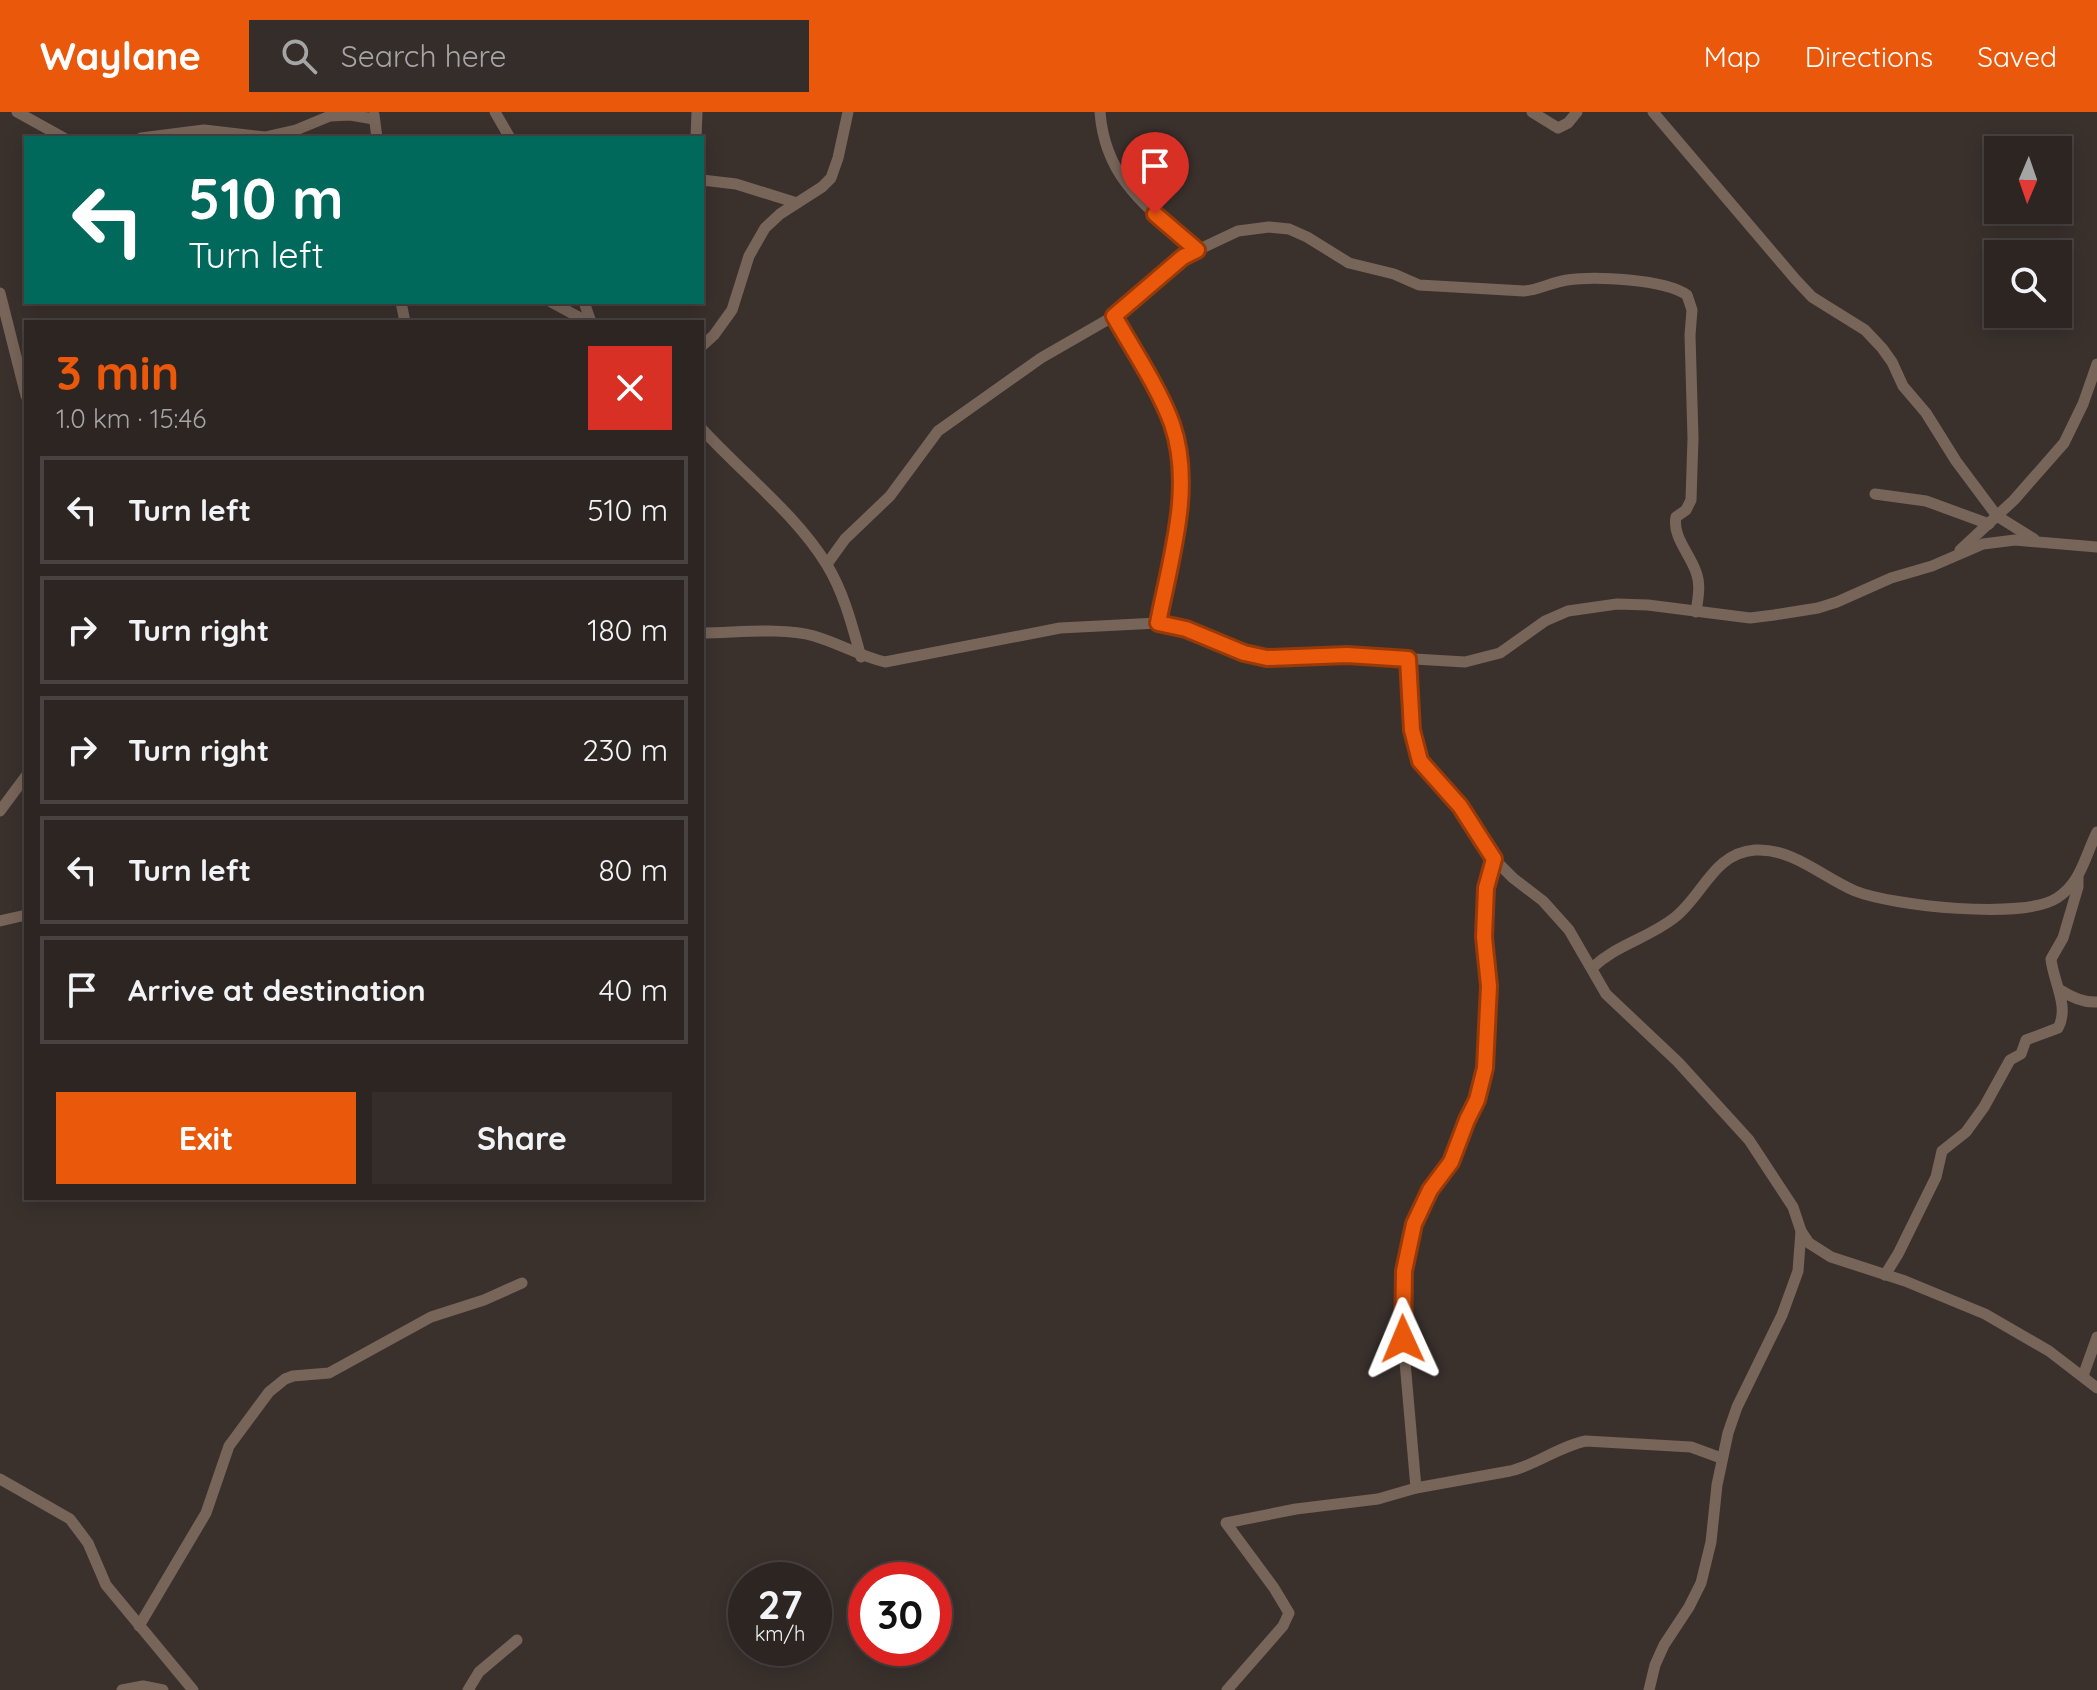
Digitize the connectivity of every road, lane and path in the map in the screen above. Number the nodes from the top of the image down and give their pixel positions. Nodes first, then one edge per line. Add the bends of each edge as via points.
1 (17, 112) edge
2 (495, 112) edge
3 (697, 112) edge
4 (848, 112) edge
5 (1100, 112) edge
6 (1532, 112) edge
7 (1577, 112) edge
8 (1653, 112) edge
9 (374, 116) edge
10 (60, 136) edge
11 (157, 136) edge
12 (256, 136) edge
13 (269, 136) edge
14 (377, 136) edge
15 (509, 136) edge
16 (696, 136) edge
17 (704, 180) edge
18 (797, 203) junction
19 (1197, 250) junction
20 (0, 293) edge
21 (555, 304) edge
22 (1114, 316) junction
23 (585, 320) edge
24 (704, 344) edge
25 (2097, 364) edge
26 (24, 388) edge
27 (704, 431) edge
28 (1875, 494) dead end
29 (1993, 520) junction
30 (2038, 541) junction
31 (2097, 547) edge
32 (1959, 553) junction
33 (827, 564) junction
34 (1696, 612) junction
35 (1158, 623) junction
36 (704, 633) edge
37 (861, 657) junction
38 (1408, 659) junction
39 (24, 779) edge
40 (0, 811) edge
41 (2097, 832) edge
42 (1494, 859) junction
43 (2078, 877) junction
44 (24, 915) edge
45 (0, 921) edge
46 (1592, 968) junction
47 (2060, 990) junction
48 (2097, 1002) edge
49 (1801, 1231) junction
50 (1885, 1275) junction
51 (522, 1283) dead end
52 (2097, 1337) edge
53 (2083, 1376) junction
54 (2097, 1388) edge
55 (1721, 1458) junction
56 (0, 1479) edge
57 (1416, 1488) junction
58 (139, 1626) junction
59 (517, 1640) dead end
60 (122, 1690) edge
61 (163, 1690) edge
62 (193, 1690) edge
63 (468, 1690) edge
64 (1227, 1690) edge
65 (1649, 1690) edge

1 - 10 street
2 - 15 street
3 - 16 street
4 - 18 street via 831,178
5 - 19 street via 1107,150 1119,176
6 - 7 street via 1558,128
8 - 29 street via 1812,297 1865,330 1882,348
9 - 13 street via 330,116
9 - 14 street
11 - 12 street via 204,130
17 - 18 street
18 - 24 street via 757,240 732,310
19 - 22 street
19 - 34 street via 1238,231 1269,227 1289,229 1349,263 1419,285 1524,291 1586,279 1640,281 1684,293 1692,310 1691,500 1674,528 1697,573
20 - 26 street
21 - 23 street
22 - 33 street via 1041,358 938,431 890,496
22 - 35 street via 1169,416 1180,461 1174,540
25 - 29 street via 2069,435 2047,466
27 - 33 street via 790,517
28 - 29 street via 1926,501
29 - 30 street
29 - 32 street
30 - 31 street
30 - 32 street via 1997,541
32 - 34 street via 1818,608 1750,618
33 - 37 street
34 - 38 street via 1648,605 1597,606 1545,621 1500,653 1483,658
35 - 37 street via 1060,628 902,661
35 - 38 street via 1267,658
36 - 37 street via 816,636
38 - 42 street via 1412,730 1420,761 1460,806
39 - 40 street
41 - 43 street
42 - 46 street via 1557,914
42 - 57 street via 1485,901 1485,1068 1456,1153 1414,1224 1404,1271 1403,1339
43 - 46 street via 2059,898 2028,908 1911,905 1858,892 1785,854 1755,850 1724,861 1679,915 1618,947
43 - 47 street via 2063,938 2051,959
44 - 45 street
46 - 49 street via 1606,994 1749,1140 1793,1207
47 - 48 street
47 - 50 street via 2058,1028 2026,1040 1974,1121 1942,1151 1936,1177
49 - 50 street via 1831,1257
49 - 55 street via 1798,1271 1737,1407
50 - 53 street via 1985,1314
51 - 58 street via 431,1317 329,1373 293,1376 269,1392 229,1446 206,1513
52 - 53 street
53 - 54 street
55 - 57 street via 1691,1447 1586,1441 1525,1468
55 - 65 street via 1701,1583 1664,1645
56 - 58 street via 70,1519 88,1543 106,1585
57 - 64 street via 1226,1523 1289,1613
58 - 62 street
59 - 63 street via 479,1672
60 - 61 street

